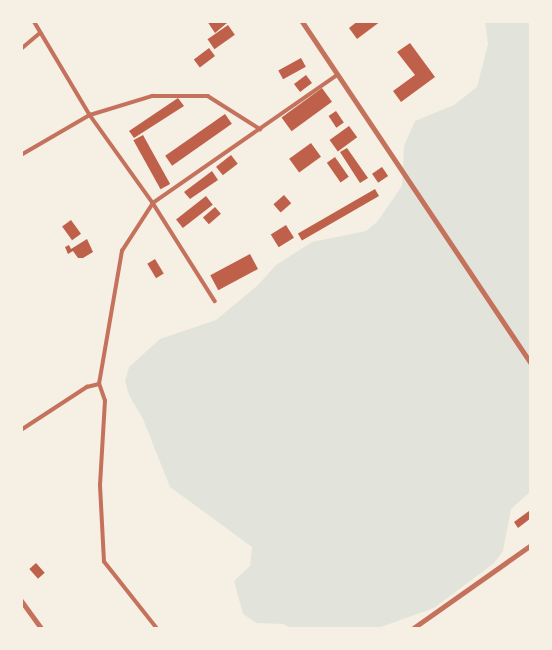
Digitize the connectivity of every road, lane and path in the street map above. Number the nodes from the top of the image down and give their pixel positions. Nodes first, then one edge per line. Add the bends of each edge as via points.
1 (34, 21) edge
2 (302, 21) edge
3 (40, 33) junction
4 (21, 49) edge
5 (337, 75) junction
6 (90, 115) junction
7 (260, 129) junction
8 (21, 155) edge
9 (153, 203) junction
10 (215, 301) dead end
11 (531, 363) edge
12 (99, 384) junction
13 (21, 430) edge
14 (531, 545) edge
15 (21, 600) edge
16 (42, 629) edge
17 (157, 629) edge
18 (412, 629) edge

1 - 3 street
2 - 5 street
3 - 4 street
3 - 6 street
5 - 7 street
5 - 11 street
6 - 7 street via 152,96 208,96
6 - 8 street
6 - 9 street
7 - 9 street
9 - 10 street
9 - 12 street via 122,251
12 - 13 street via 87,387
12 - 17 street via 105,401 100,485 104,562
14 - 18 street
15 - 16 street

